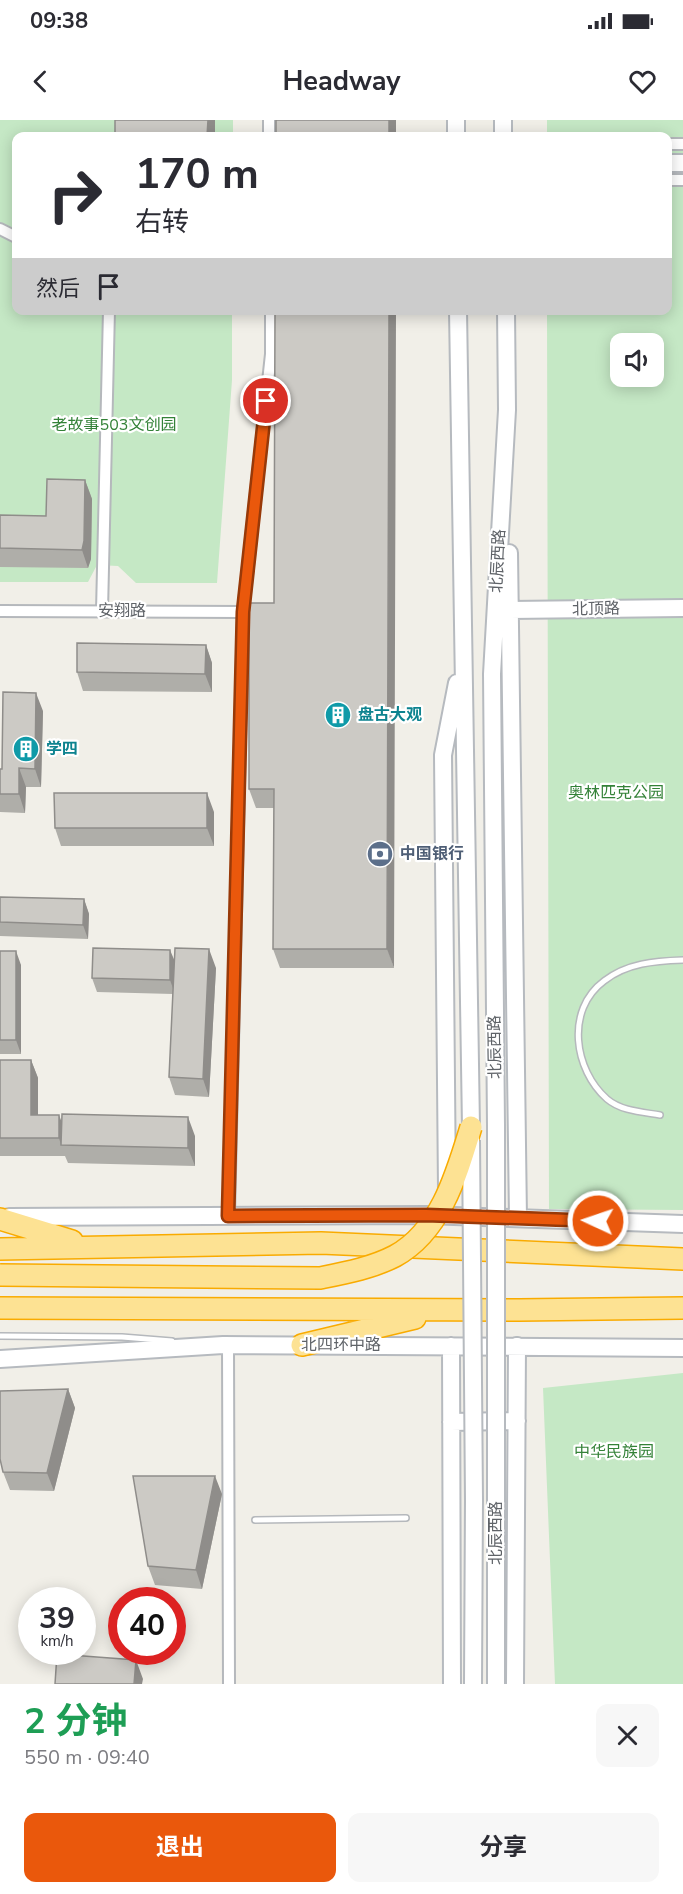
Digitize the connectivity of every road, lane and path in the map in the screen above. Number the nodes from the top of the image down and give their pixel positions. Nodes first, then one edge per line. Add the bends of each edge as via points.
1 (109, 315) edge
2 (271, 315) edge
3 (458, 315) edge
4 (506, 315) edge
5 (507, 410) junction
6 (683, 608) edge
7 (510, 610) junction
8 (0, 611) edge
9 (102, 611) junction
10 (243, 612) junction
11 (464, 653) junction
12 (683, 960) edge
13 (660, 1115) dead end
14 (471, 1127) junction
15 (447, 1215) junction
16 (228, 1216) junction
17 (0, 1218) edge
18 (518, 1218) junction
19 (683, 1224) edge
20 (93, 1247) junction
21 (0, 1249) edge
22 (683, 1259) edge
23 (0, 1275) edge
24 (0, 1308) edge
25 (683, 1308) edge
26 (451, 1310) junction
27 (0, 1336) edge
28 (225, 1345) junction
29 (302, 1345) junction
30 (451, 1346) junction
31 (517, 1346) junction
32 (683, 1347) edge
33 (0, 1359) edge
34 (451, 1422) junction
35 (517, 1422) junction
36 (406, 1518) dead end
37 (255, 1520) dead end
38 (229, 1684) edge
39 (452, 1684) edge
40 (473, 1684) edge
41 (496, 1684) edge
42 (515, 1684) edge

1 - 9 street
2 - 10 street via 271,354
3 - 11 street, 北辰西路
4 - 5 street, 北辰西路
5 - 7 street, 北辰西路
5 - 41 street, 北辰西路, bridge via 492,674
6 - 7 street, 北顶路
7 - 18 street, 北辰西路
8 - 9 street, 安翔路
9 - 10 street, 安翔路
10 - 16 street
11 - 14 street, 北辰西路
11 - 15 street, 北辰西路 via 443,755
12 - 13 lane via 644,963 622,970 603,981 588,998 581,1016 581,1062 594,1085 609,1101 630,1110
14 - 23 highway, bridge via 452,1189 424,1231 397,1255 361,1269 320,1278
14 - 40 street, 北辰西路, bridge
15 - 16 street
15 - 18 street
16 - 17 street
17 - 20 highway
18 - 19 street
20 - 21 highway
20 - 22 highway via 321,1243
24 - 26 highway
25 - 26 highway
26 - 29 highway
27 - 28 lane via 122,1337
28 - 29 street, 北四环中路
28 - 33 street, 北四环中路
28 - 38 street
29 - 30 street, 北四环中路
30 - 31 street, 北四环中路
30 - 34 street
31 - 32 street, 北四环中路
31 - 35 street, 北辰西路
34 - 35 street
34 - 39 street
35 - 42 street, 北辰西路
36 - 37 lane

